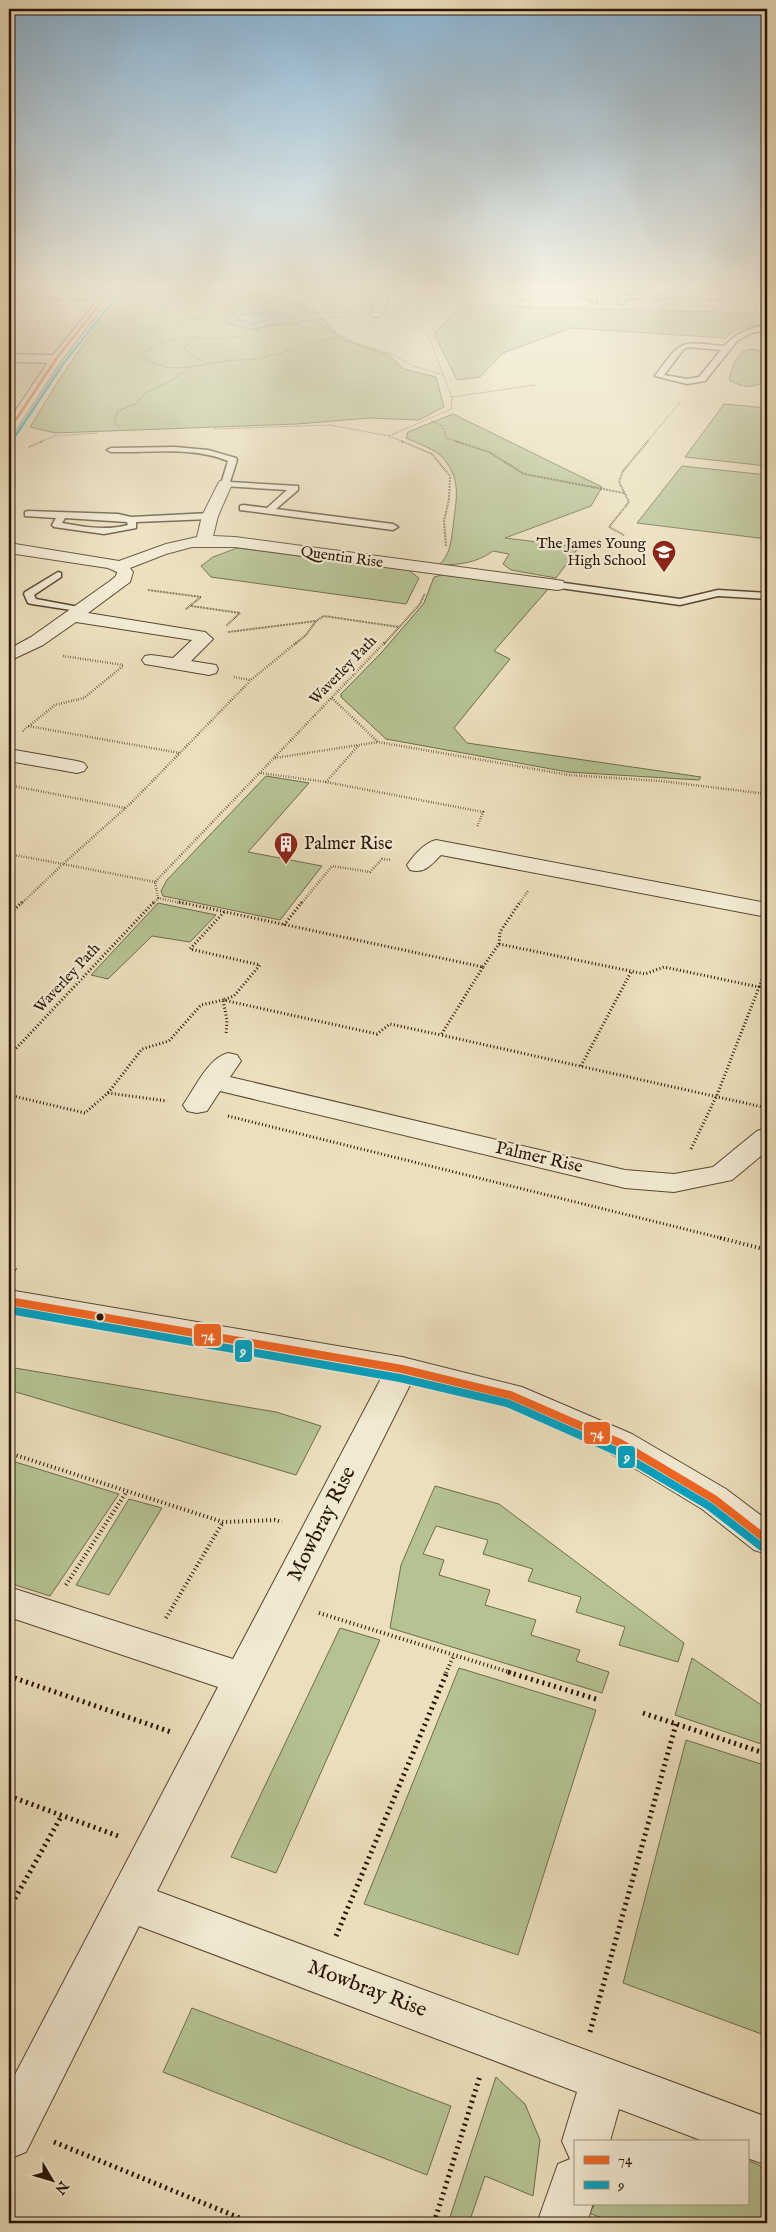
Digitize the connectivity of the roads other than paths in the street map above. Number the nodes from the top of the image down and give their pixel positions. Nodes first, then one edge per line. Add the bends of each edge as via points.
1 (35, 390) edge
2 (9, 430) edge
3 (111, 450) dead end
4 (225, 484) junction
5 (243, 508) dead end
6 (269, 511) junction
7 (28, 514) dead end
8 (61, 516) junction
9 (210, 516) junction
10 (131, 520) junction
11 (393, 527) dead end
12 (204, 541) junction
13 (9, 548) edge
14 (492, 563) dead end
15 (120, 566) junction
16 (58, 575) dead end
17 (480, 575) junction
18 (557, 585) joint
19 (767, 596) edge
20 (76, 613) junction
21 (16, 653) edge
22 (151, 660) dead end
23 (177, 664) junction
24 (209, 669) dead end
25 (9, 755) edge
26 (77, 767) dead end
27 (418, 865) road end
28 (767, 910) edge
29 (197, 1105) road end
30 (767, 1137) edge
31 (9, 1301) edge
32 (402, 1369) junction
33 (767, 1540) edge
34 (9, 1602) edge
35 (243, 1679) junction
36 (129, 1901) junction
37 (591, 2075) junction
38 (11, 2130) edge
39 (586, 2140) edge
40 (767, 2141) edge
41 (574, 2183) edge
42 (562, 2223) edge

1 - 2 street
3 - 4 lane via 224,454 233,460
4 - 6 lane via 295,488
4 - 9 street
5 - 6 lane
6 - 11 lane
7 - 8 lane
8 - 10 lane via 118,516
8 - 10 lane via 57,525 102,532 119,532 134,526
9 - 10 lane
9 - 12 street
12 - 15 street, Quentin Rise via 150,554
12 - 17 street, Quentin Rise via 235,542
13 - 15 street
14 - 17 street
15 - 20 street via 125,572 124,578
16 - 20 lane via 28,594 32,601
17 - 18 street, Quentin Rise
18 - 19 lane via 680,602 718,593
20 - 21 street
20 - 23 street via 204,639
22 - 23 street
23 - 24 street
25 - 26 street
27 - 28 street via 442,840
29 - 30 street, Palmer Rise via 221,1071 625,1179 674,1183 722,1174
31 - 32 street
32 - 33 street via 510,1395 620,1443 714,1498
32 - 35 street, Mowbray Rise
34 - 35 street
35 - 36 street, Mowbray Rise
36 - 37 street, Mowbray Rise
36 - 38 street, Mowbray Rise
37 - 39 street
37 - 40 street, Mowbray Rise
41 - 42 street

